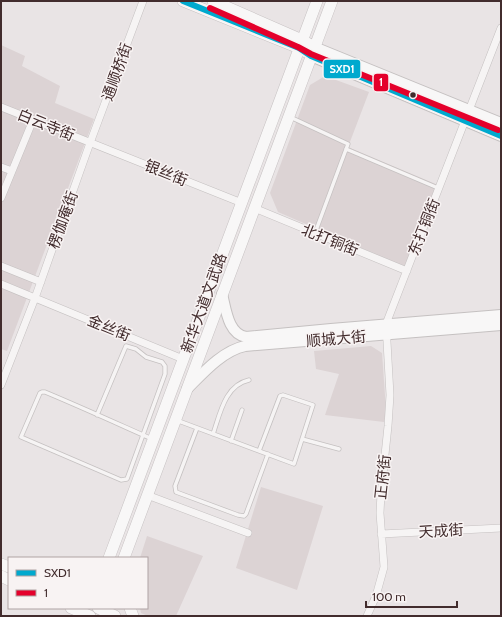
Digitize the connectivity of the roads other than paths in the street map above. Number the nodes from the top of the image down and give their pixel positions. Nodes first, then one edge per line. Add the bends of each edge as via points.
1 (143, 1) edge
2 (183, 1) edge
3 (212, 1) edge
4 (317, 1) edge
5 (332, 1) edge
6 (501, 28) edge
7 (301, 44) junction
8 (313, 51) junction
9 (1, 107) edge
10 (470, 111) junction
11 (288, 116) junction
12 (33, 120) junction
13 (466, 121) junction
14 (501, 124) edge
15 (501, 136) edge
16 (90, 143) junction
17 (346, 148) junction
18 (1, 167) edge
19 (12, 171) junction
20 (439, 188) junction
21 (1, 198) edge
22 (242, 203) junction
23 (254, 208) junction
24 (315, 233) junction
25 (1, 266) edge
26 (407, 271) junction
27 (41, 282) junction
28 (1, 284) edge
29 (222, 294) junction
30 (35, 298) junction
31 (501, 315) edge
32 (501, 325) edge
33 (386, 330) junction
34 (134, 338) junction
35 (130, 347) junction
36 (183, 359) junction
37 (249, 380) dead end
38 (1, 385) edge
39 (187, 389) junction
40 (242, 410) dead end
41 (97, 414) junction
42 (175, 420) junction
43 (198, 428) junction
44 (213, 434) junction
45 (148, 437) junction
46 (302, 439) junction
47 (231, 441) junction
48 (339, 449) dead end
49 (259, 451) junction
50 (268, 454) junction
51 (147, 495) junction
52 (501, 528) edge
53 (248, 533) dead end
54 (381, 534) junction
55 (109, 557) edge
56 (124, 557) edge
57 (74, 609) edge
58 (102, 611) edge
59 (89, 614) edge
60 (115, 616) edge
61 (367, 616) edge

1 - 16 street, 通顺桥街
2 - 7 main road
3 - 7 main road
4 - 7 main road, 新华大道文武路
5 - 8 main road, 新华大道文武路
6 - 10 street, 东打铜街
7 - 8 main road
7 - 22 main road, 新华大道文武路
8 - 10 main road
8 - 11 main road, 新华大道文武路
8 - 13 main road
9 - 12 street, 白云寺街
10 - 13 street, 东打铜街
10 - 14 main road
11 - 17 lane via 348,144
11 - 23 main road, 新华大道文武路
12 - 16 street, 白云寺街
12 - 19 street
13 - 15 main road
13 - 20 street, 东打铜街
16 - 22 street, 银丝街
16 - 27 street, 楞伽庵街
17 - 20 lane
17 - 24 lane
18 - 19 street
19 - 21 street
20 - 26 street, 东打铜街
22 - 36 main road, 新华大道文武路
23 - 24 street, 北打铜街
23 - 29 main road, 新华大道文武路
24 - 26 street, 北打铜街
25 - 27 street
26 - 33 street, 东打铜街
27 - 30 street, 楞伽庵街
28 - 30 street, 金丝街
29 - 33 main road, 顺城大街 via 231,325 242,337 331,328
29 - 39 main road, 新华大道文武路
30 - 34 street, 金丝街
30 - 38 street, 楞伽庵街
31 - 33 main road, 顺城大街
32 - 33 main road, 顺城大街
33 - 39 main road, 顺城大街 via 236,348 213,364
33 - 54 street, 正府街 via 389,412 380,493
34 - 35 lane
34 - 36 street, 金丝街
35 - 41 lane via 126,346
35 - 45 lane via 146,357 162,362 166,369
36 - 45 main road, 新华大道文武路
37 - 44 lane via 239,384 228,396
39 - 42 main road, 新华大道文武路
40 - 47 lane
41 - 45 lane
41 - 45 lane via 42,392 22,437 121,480 127,480
42 - 43 lane
42 - 51 main road, 新华大道文武路
43 - 44 lane
43 - 50 lane via 175,486 176,492 244,516
44 - 47 lane
45 - 55 main road, 新华大道文武路
46 - 48 lane
46 - 49 lane via 313,405 283,395 278,400
46 - 50 lane via 294,464
47 - 49 lane
49 - 50 lane
51 - 53 street
51 - 56 main road, 新华大道文武路
52 - 54 street, 天成街
54 - 61 street, 正府街 via 384,567
57 - 59 main road
58 - 60 main road

